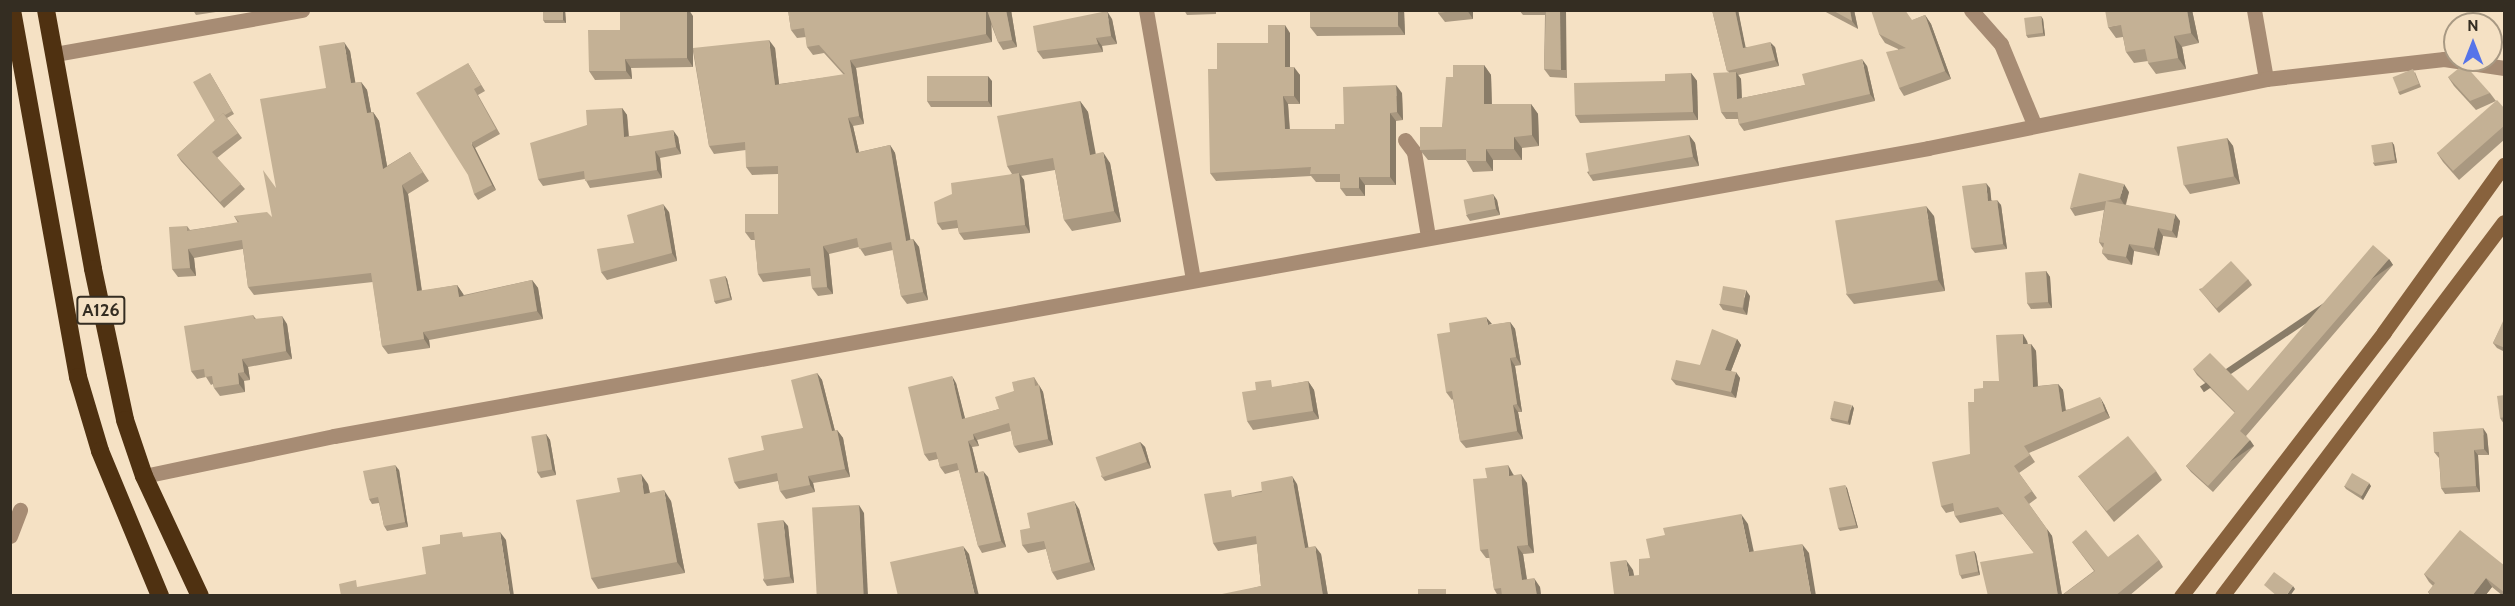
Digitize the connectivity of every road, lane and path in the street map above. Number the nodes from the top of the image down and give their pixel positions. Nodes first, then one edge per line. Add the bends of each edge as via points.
1 (12, 10) edge
2 (46, 10) edge
3 (302, 10) edge
4 (1146, 10) edge
5 (1971, 10) edge
6 (2254, 10) edge
7 (55, 54) junction
8 (16, 59) edge
9 (2505, 68) edge
10 (2266, 79) junction
11 (2034, 124) junction
12 (1405, 140) dead end
13 (2505, 165) edge
14 (2505, 222) edge
15 (1428, 237) junction
16 (1193, 279) junction
17 (144, 476) junction
18 (20, 510) dead end
19 (10, 536) edge
20 (160, 596) edge
21 (200, 596) edge
22 (2181, 596) edge
23 (2222, 596) edge

1 - 8 highway, A126
2 - 7 highway, A126
3 - 7 street
4 - 16 street
5 - 11 street via 2001,44
6 - 10 street
7 - 17 highway, A126 via 93,269 125,420
8 - 20 highway, A126 via 78,377 100,451
9 - 10 street via 2444,59
10 - 11 street
11 - 15 street via 1928,148
12 - 15 street via 1414,152
13 - 22 main road via 2384,332
14 - 23 main road
15 - 16 street
16 - 17 street via 334,436
17 - 21 highway, A126
18 - 19 street

